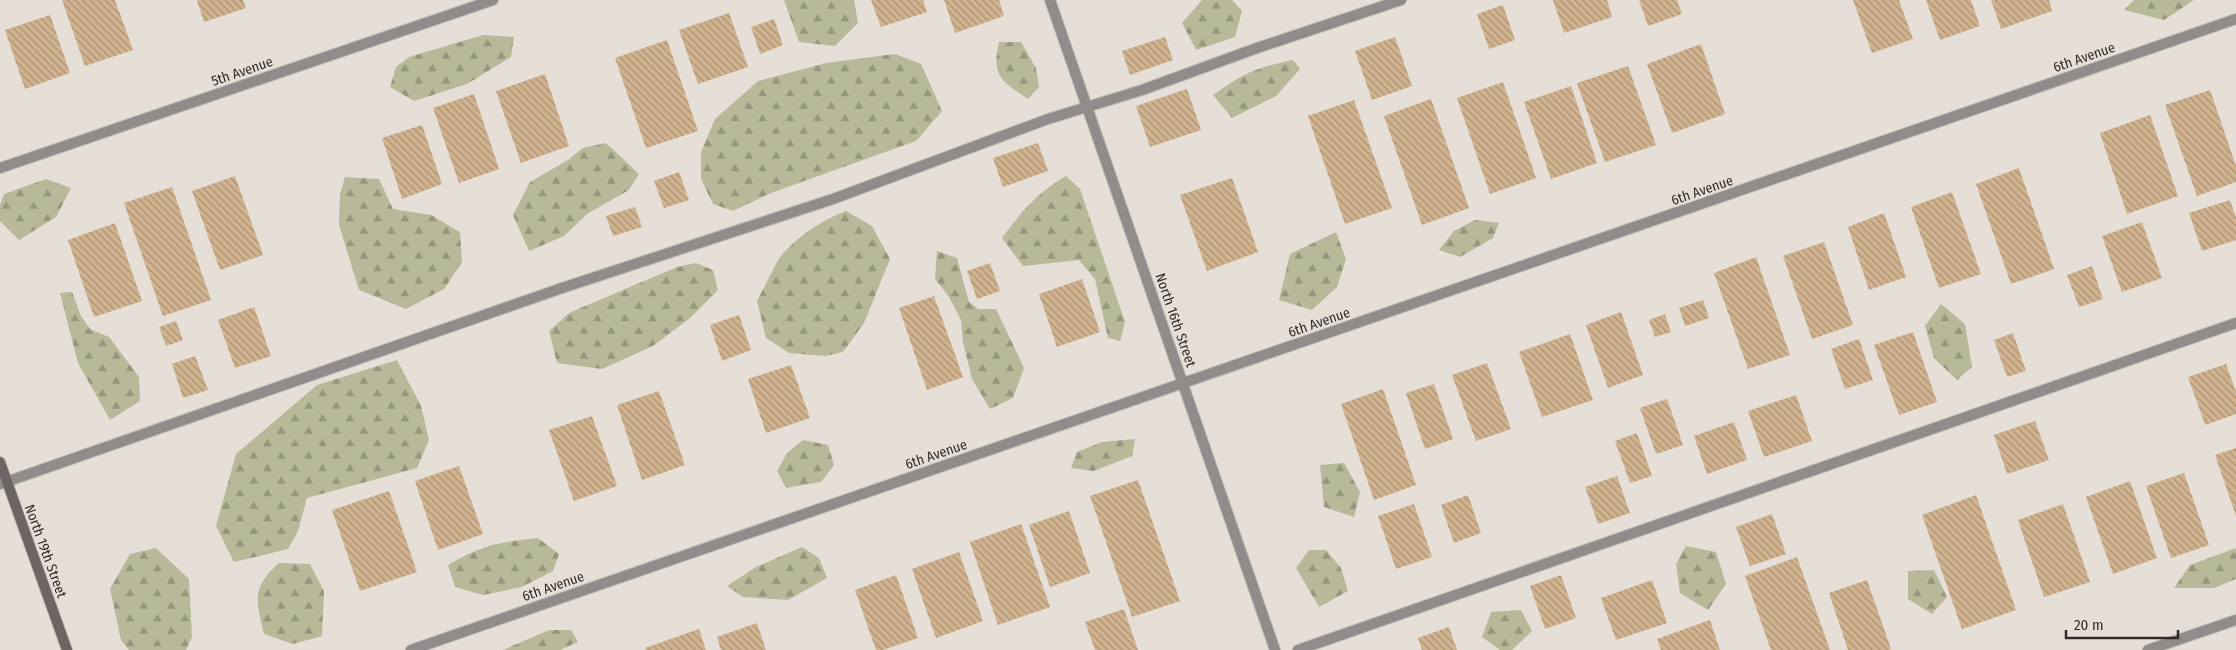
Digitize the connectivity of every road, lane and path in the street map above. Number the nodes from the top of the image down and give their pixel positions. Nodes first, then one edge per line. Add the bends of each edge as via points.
1 (493, 0) edge
2 (1050, 0) edge
3 (1401, 0) edge
4 (2236, 19) edge
5 (1087, 106) junction
6 (0, 168) edge
7 (2236, 323) edge
8 (1184, 384) junction
9 (0, 462) edge
10 (4, 483) edge
11 (2236, 620) edge
12 (67, 650) edge
13 (411, 650) edge
14 (1275, 650) edge
15 (1298, 650) edge
16 (2148, 650) edge

1 - 6 street, 5th Avenue
2 - 5 street, North 16th Street
3 - 5 street
4 - 8 street, 6th Avenue
5 - 8 street, North 16th Street
5 - 10 street via 833,199 562,288
7 - 15 street
8 - 13 street, 6th Avenue
8 - 14 street, North 16th Street
9 - 10 street, North 19th Street
10 - 12 street, North 19th Street
11 - 16 street

